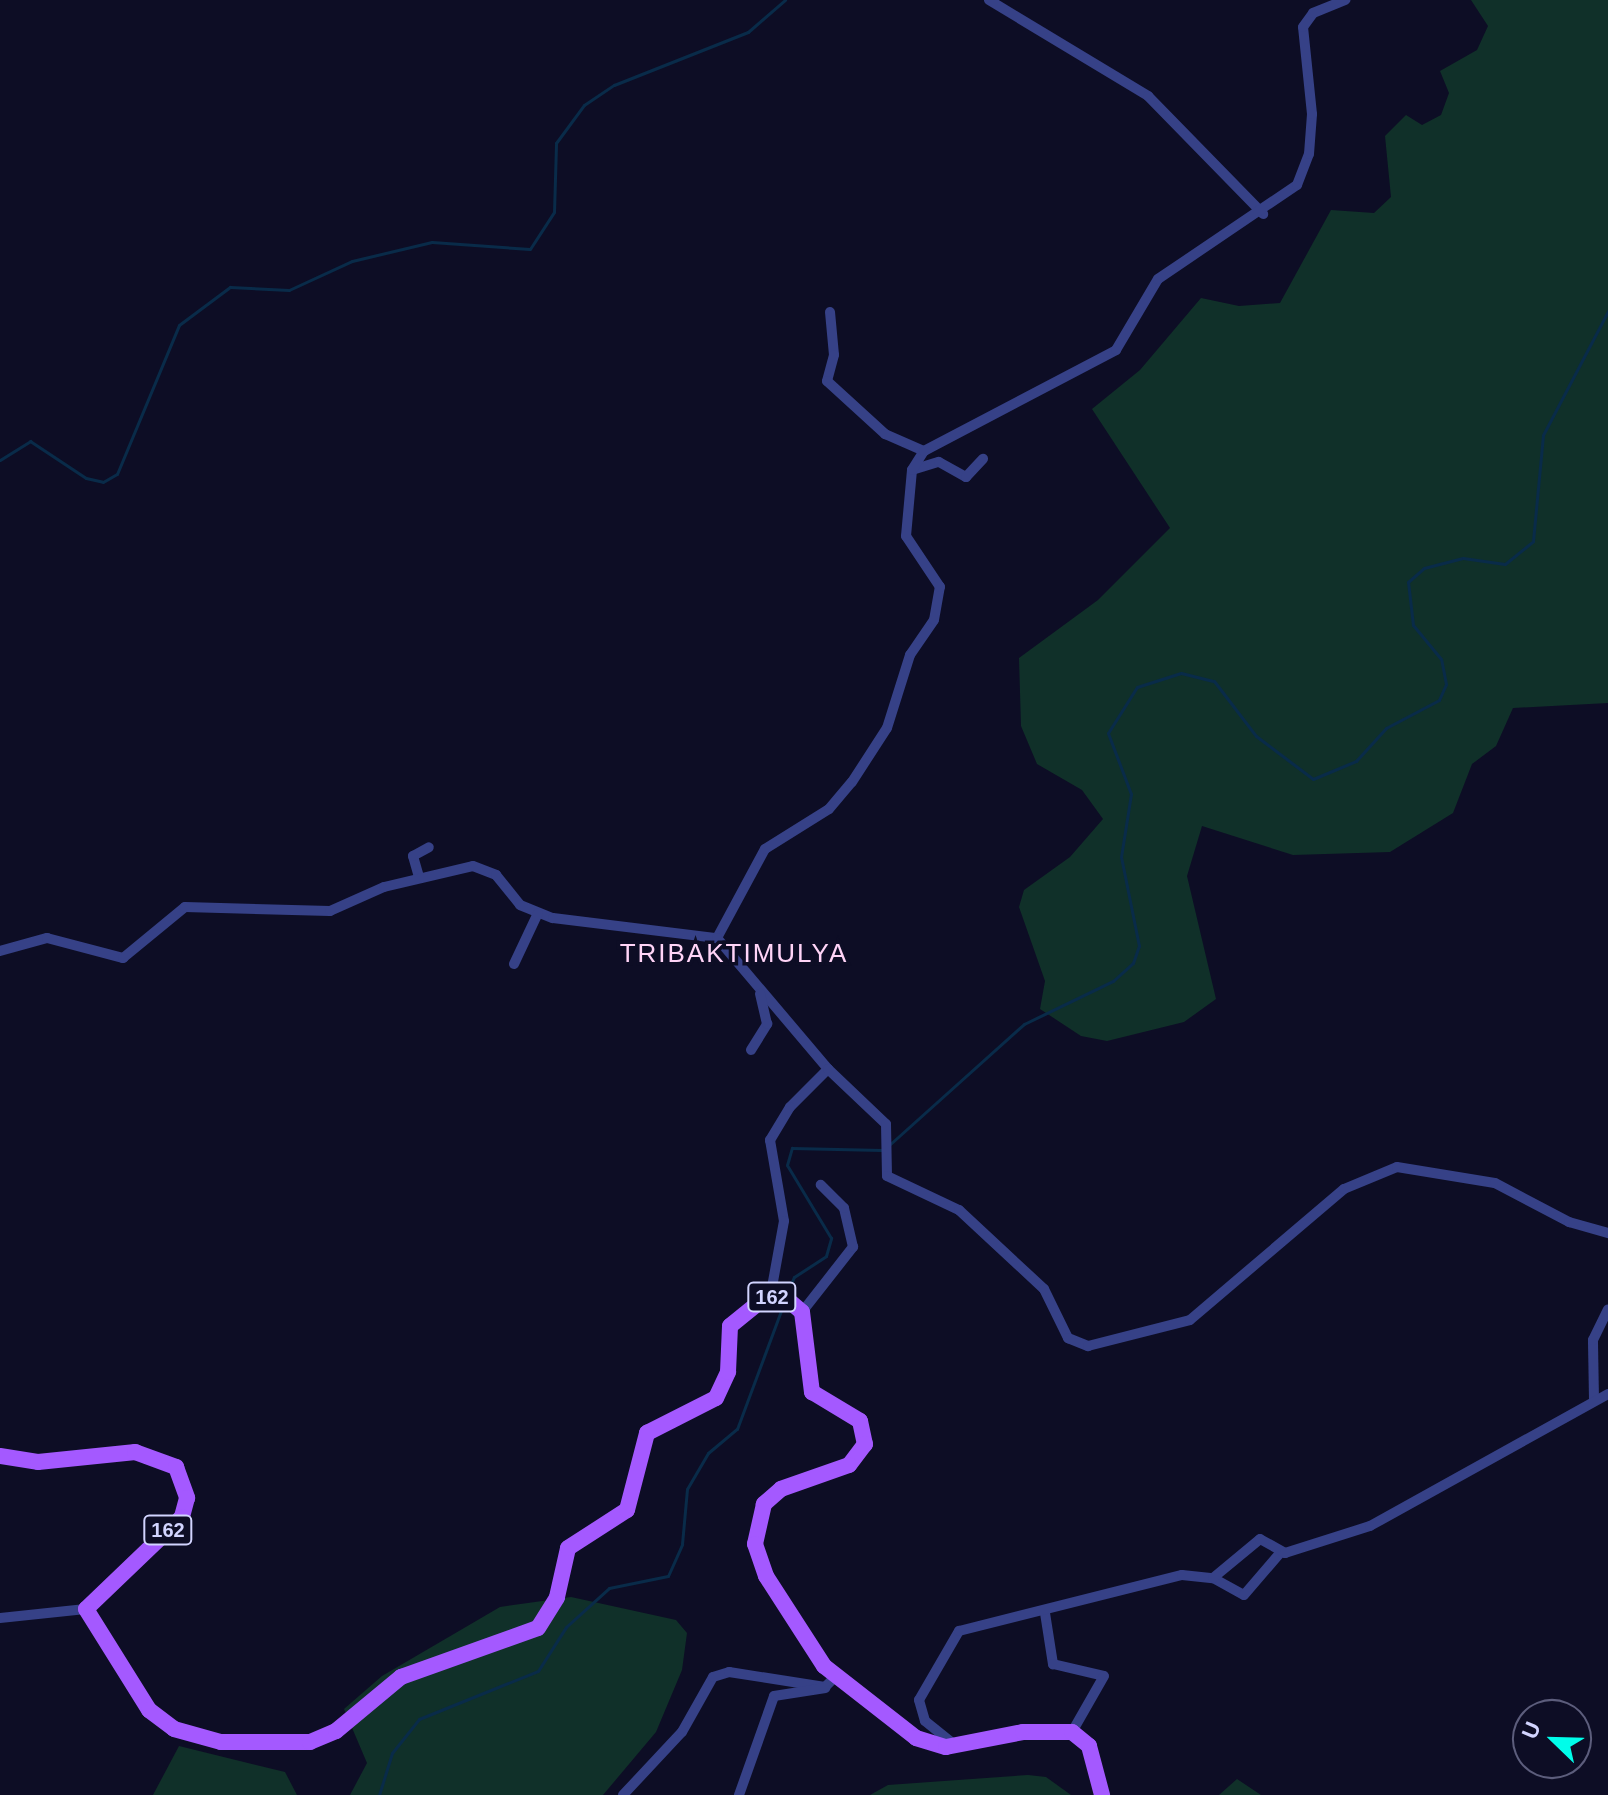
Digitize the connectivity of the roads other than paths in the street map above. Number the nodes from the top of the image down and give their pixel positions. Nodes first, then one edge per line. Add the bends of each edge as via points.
1 (989, 0) edge
2 (1346, 0) edge
3 (1263, 214) junction
4 (830, 312) dead end
5 (924, 451) junction
6 (983, 459) dead end
7 (912, 470) junction
8 (429, 847) dead end
9 (419, 877) junction
10 (538, 913) junction
11 (717, 938) junction
12 (0, 951) edge
13 (514, 964) dead end
14 (759, 992) junction
15 (751, 1050) dead end
16 (828, 1069) junction
17 (821, 1185) dead end
18 (1608, 1233) edge
19 (770, 1298) junction
20 (1608, 1309) edge
21 (802, 1312) junction
22 (1608, 1394) edge
23 (1594, 1400) junction
24 (0, 1456) edge
25 (1281, 1552) junction
26 (1213, 1578) junction
27 (86, 1609) junction
28 (1045, 1613) junction
29 (0, 1618) edge
30 (831, 1682) junction
31 (1072, 1732) junction
32 (956, 1746) junction
33 (623, 1795) edge
34 (739, 1795) edge
35 (1102, 1795) edge

1 - 3 street via 1148,96
2 - 3 street via 1313,13 1303,27 1309,154 1297,185
3 - 5 street via 1158,279 1116,350
4 - 5 street via 834,355 828,383 885,434
5 - 7 street
6 - 7 street via 966,477 939,462
7 - 11 street via 906,536 940,587 934,620 910,655 887,728 852,782 829,809 765,849
8 - 9 street via 413,856
9 - 10 street via 483,868
9 - 12 street via 330,911 185,907 123,958 47,938
10 - 11 street
10 - 13 street
11 - 14 street
14 - 15 street via 767,1024
14 - 16 street
16 - 18 street via 886,1124 887,1176 959,1210 1044,1289 1068,1338 1088,1346 1190,1320 1344,1189 1397,1167 1495,1183 1569,1222
16 - 19 street via 772,1135 784,1221
17 - 21 street via 844,1208 853,1247
19 - 21 main road, 162
19 - 27 main road, 162 via 730,1326 728,1372 716,1398 647,1433 627,1510 568,1548 557,1597 538,1628 401,1677 328,1736 266,1744 198,1739 174,1729 149,1710
20 - 23 street via 1593,1340
21 - 30 main road, 162 via 808,1385 822,1404 860,1421 865,1444 849,1465 768,1499 755,1544 766,1576
22 - 23 street
23 - 25 street via 1370,1526
24 - 27 main road, 162 via 38,1462 135,1452 165,1458 181,1472 182,1517
25 - 26 street via 1260,1539
25 - 26 street via 1244,1595
26 - 28 street via 1182,1575
27 - 29 street
28 - 31 street via 1053,1664 1104,1676
28 - 32 street via 949,1639 919,1700 925,1721
30 - 32 main road, 162 via 916,1738
30 - 33 street via 737,1672 713,1677 682,1732
30 - 34 street via 804,1697 774,1696
31 - 32 main road, 162 via 1023,1732
31 - 35 main road via 1089,1746

